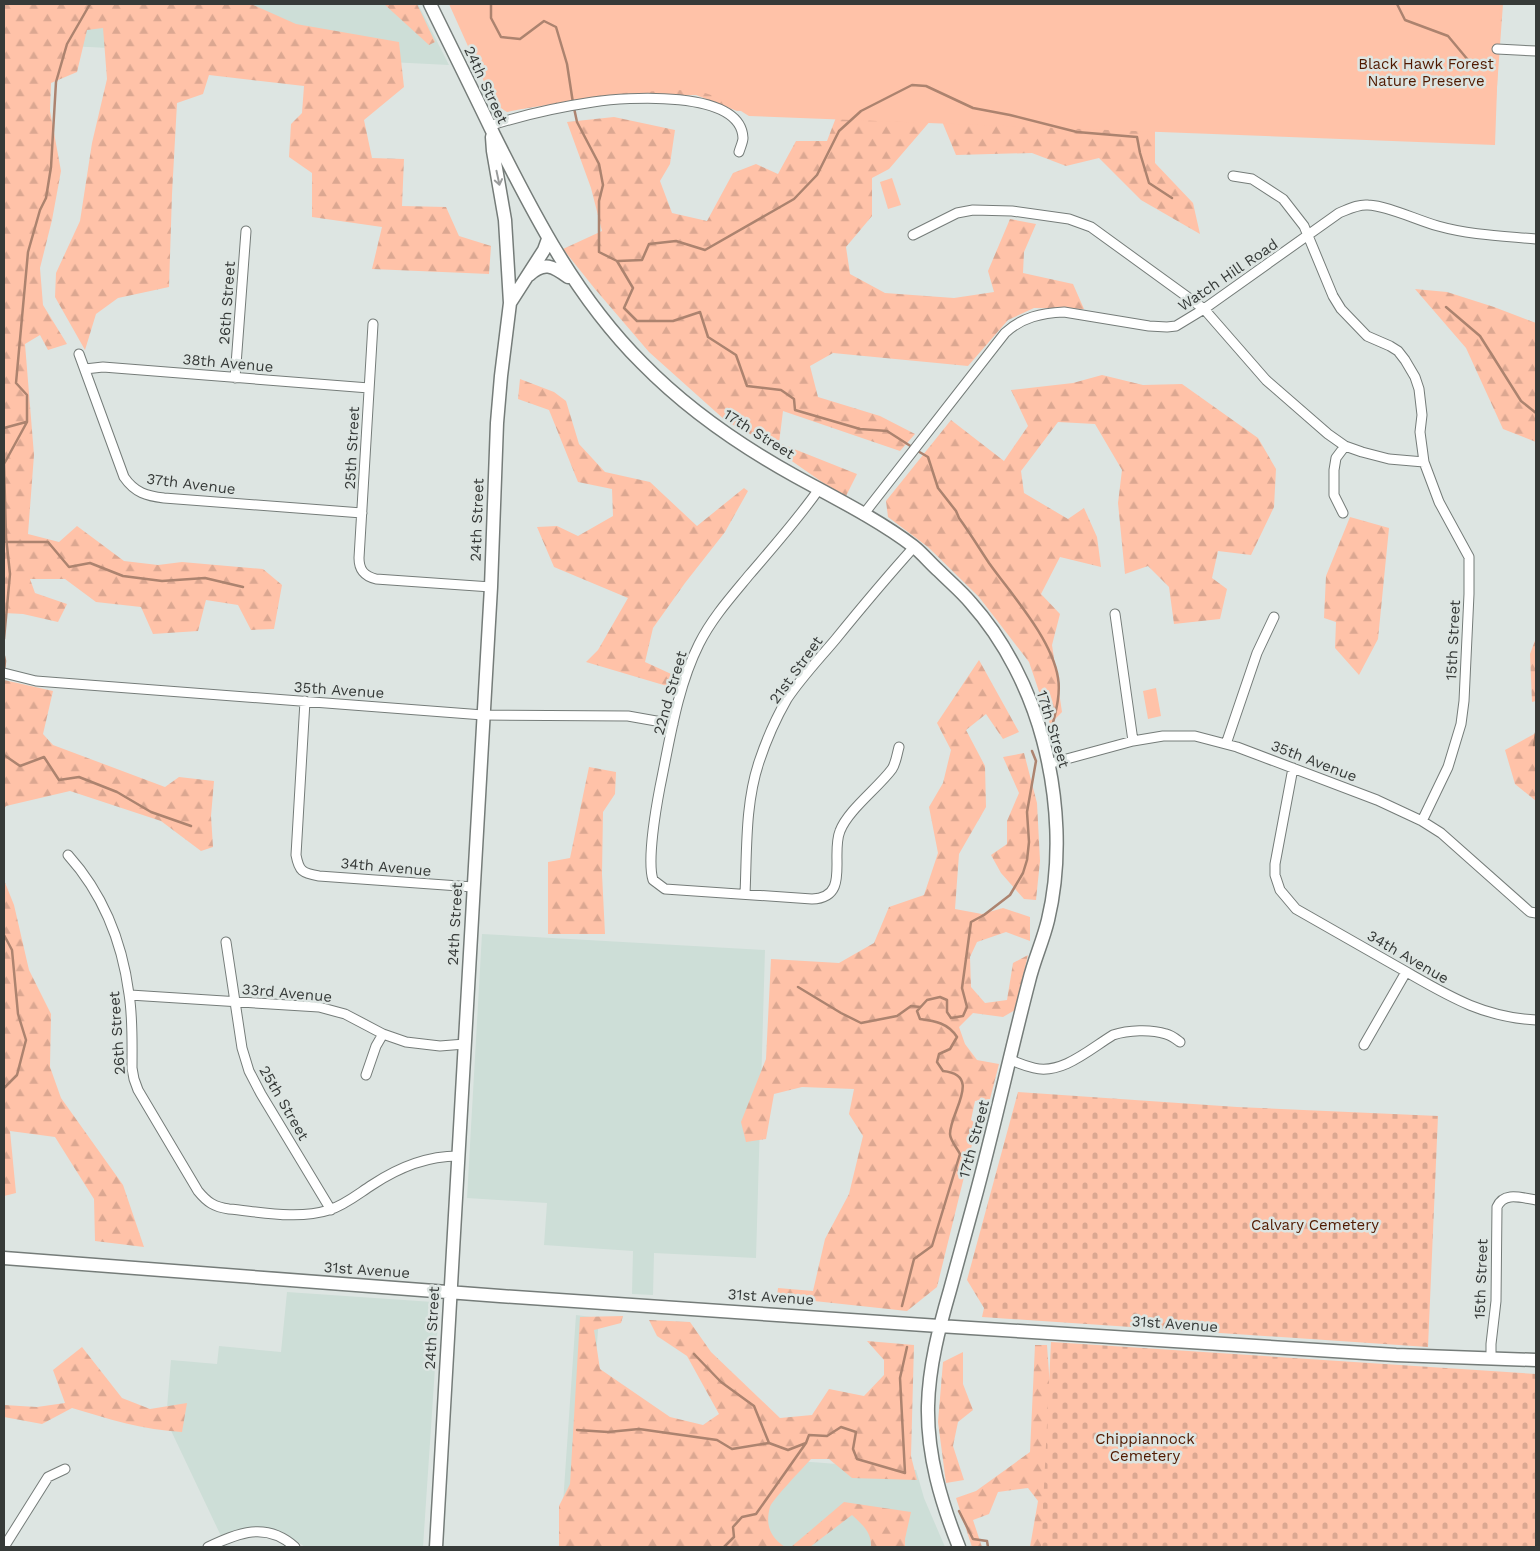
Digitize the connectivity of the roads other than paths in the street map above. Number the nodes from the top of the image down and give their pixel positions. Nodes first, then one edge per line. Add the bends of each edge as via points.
1 (430, 4) edge
2 (1497, 49) dead end
3 (1536, 51) edge
4 (491, 128) junction
5 (739, 152) dead end
6 (1233, 176) dead end
7 (246, 230) dead end
8 (913, 235) dead end
9 (1308, 236) junction
10 (1536, 238) edge
11 (548, 240) junction
12 (523, 280) junction
13 (576, 283) junction
14 (510, 303) junction
15 (1204, 309) junction
16 (373, 324) dead end
17 (79, 354) dead end
18 (85, 369) junction
19 (236, 378) junction
20 (369, 388) junction
21 (1346, 446) junction
22 (1424, 462) junction
23 (819, 489) junction
24 (362, 513) junction
25 (1343, 513) dead end
26 (863, 515) junction
27 (914, 547) junction
28 (490, 587) junction
29 (1115, 614) dead end
30 (1274, 617) dead end
31 (4, 673) edge
32 (305, 702) junction
33 (483, 715) junction
34 (673, 724) junction
35 (1133, 741) junction
36 (1226, 744) junction
37 (900, 747) dead end
38 (1048, 764) junction
39 (1294, 768) junction
40 (1422, 821) junction
41 (68, 855) dead end
42 (473, 887) junction
43 (745, 894) junction
44 (1536, 913) edge
45 (226, 942) dead end
46 (1406, 972) junction
47 (130, 995) junction
48 (236, 1002) junction
49 (1536, 1020) edge
50 (383, 1034) junction
51 (1180, 1042) dead end
52 (464, 1044) junction
53 (1364, 1045) dead end
54 (1011, 1060) junction
55 (366, 1075) dead end
56 (458, 1156) junction
57 (1536, 1200) edge
58 (331, 1210) junction
59 (4, 1258) edge
60 (450, 1292) junction
61 (939, 1326) junction
62 (1491, 1359) junction
63 (1536, 1360) edge
64 (65, 1469) dead end
65 (4, 1529) edge
66 (12, 1534) junction
67 (4, 1547) edge
68 (208, 1547) edge
69 (295, 1547) edge
70 (436, 1547) edge
71 (959, 1547) edge

1 - 4 street, 24th Street
2 - 3 street
4 - 5 street via 594,102 662,99 699,102 729,113 736,120 743,138
4 - 11 street, 17th Street
4 -> 14 street, 24th Street via 505,220
6 - 9 street, 15th Street via 1252,179 1284,199
7 - 19 street, 26th Street
8 - 15 street via 957,213 973,210 1012,211 1069,220 1091,228
9 - 10 street, Watch Hill Road via 1339,213 1363,205 1380,206 1453,230 1485,236
9 - 15 street, Watch Hill Road
9 - 22 street, 15th Street via 1341,309 1366,336 1398,351 1415,377 1422,415 1420,432
11 - 12 street, 24th Street
11 - 13 street, 17th Street
12 - 13 street, 24th Street via 534,270 547,266 556,268
12 - 14 street, 24th Street
13 - 23 street, 17th Street via 621,341 680,400 751,451
14 - 28 street, 24th Street via 497,423
15 - 21 street via 1266,380
15 - 26 street, Watch Hill Road via 1182,323 1167,327 1064,312 1022,320 1005,333
16 - 20 street, 25th Street
17 - 18 street, 37th Avenue
18 - 19 street, 38th Avenue via 104,367
18 - 24 street, 37th Avenue via 124,477 140,494
19 - 20 street, 38th Avenue
20 - 24 street, 25th Street
21 - 22 street via 1389,458
21 - 25 street via 1336,458 1334,470 1334,494
22 - 40 street, 15th Street via 1439,502 1465,548 1470,565 1461,724 1448,767
23 - 26 street, 17th Street
23 - 34 street, 22nd Street via 712,622 692,658
24 - 28 street, 25th Street via 359,564 367,575 376,579
26 - 27 street, 17th Street
27 - 38 street, 17th Street via 974,606 1010,658 1038,723
27 - 43 street, 21st Street via 787,700 776,722 759,762 753,789
28 - 33 street, 24th Street
29 - 35 street
30 - 36 street via 1257,653
31 - 32 street, 35th Avenue via 36,680
32 - 33 street, 35th Avenue
32 - 42 street, 34th Avenue via 296,855 299,868 319,876
33 - 34 street, 35th Avenue via 628,716
33 - 42 street, 24th Street
34 - 43 street, 22nd Street via 657,802 651,874 656,884 665,889
35 - 36 street, 35th Avenue via 1183,736
35 - 38 street, 35th Avenue
36 - 39 street, 35th Avenue
37 - 43 street via 894,767 847,819 839,833 835,888 828,896 812,899
38 - 54 street, 17th Street via 1057,844 1052,903 1030,975
39 - 40 street, 35th Avenue via 1378,800
39 - 46 street, 34th Avenue via 1275,864 1280,890 1296,909
40 - 44 street, 35th Avenue via 1441,833 1530,912
41 - 47 street, 26th Street via 99,896 111,924
42 - 52 street, 24th Street
45 - 48 street, 25th Street
46 - 49 street, 34th Avenue via 1470,1006 1497,1015
46 - 53 street
47 - 48 street, 33rd Avenue
47 - 58 street, 26th Street via 134,1079 144,1103 209,1204 220,1208 297,1214
48 - 50 street, 33rd Avenue via 334,1010
48 - 58 street, 25th Street via 242,1048 254,1083
50 - 52 street, 33rd Avenue via 419,1044
50 - 55 street
51 - 54 street via 1158,1032 1120,1032 1058,1067 1034,1068
52 - 56 street, 24th Street
54 - 61 street, 17th Street
56 - 58 street via 434,1157 408,1165
56 - 60 street, 24th Street
57 - 62 street, 15th Street via 1508,1197 1500,1201 1496,1213 1496,1301
59 - 60 street, 31st Avenue
60 - 61 street, 31st Avenue
60 - 70 street, 24th Street
61 - 62 street, 31st Avenue
61 - 71 street, 17th Street via 929,1380 930,1444 939,1489
62 - 63 street, 31st Avenue
64 - 66 street via 48,1477
65 - 66 street
66 - 67 street
68 - 69 street via 248,1532 275,1534

